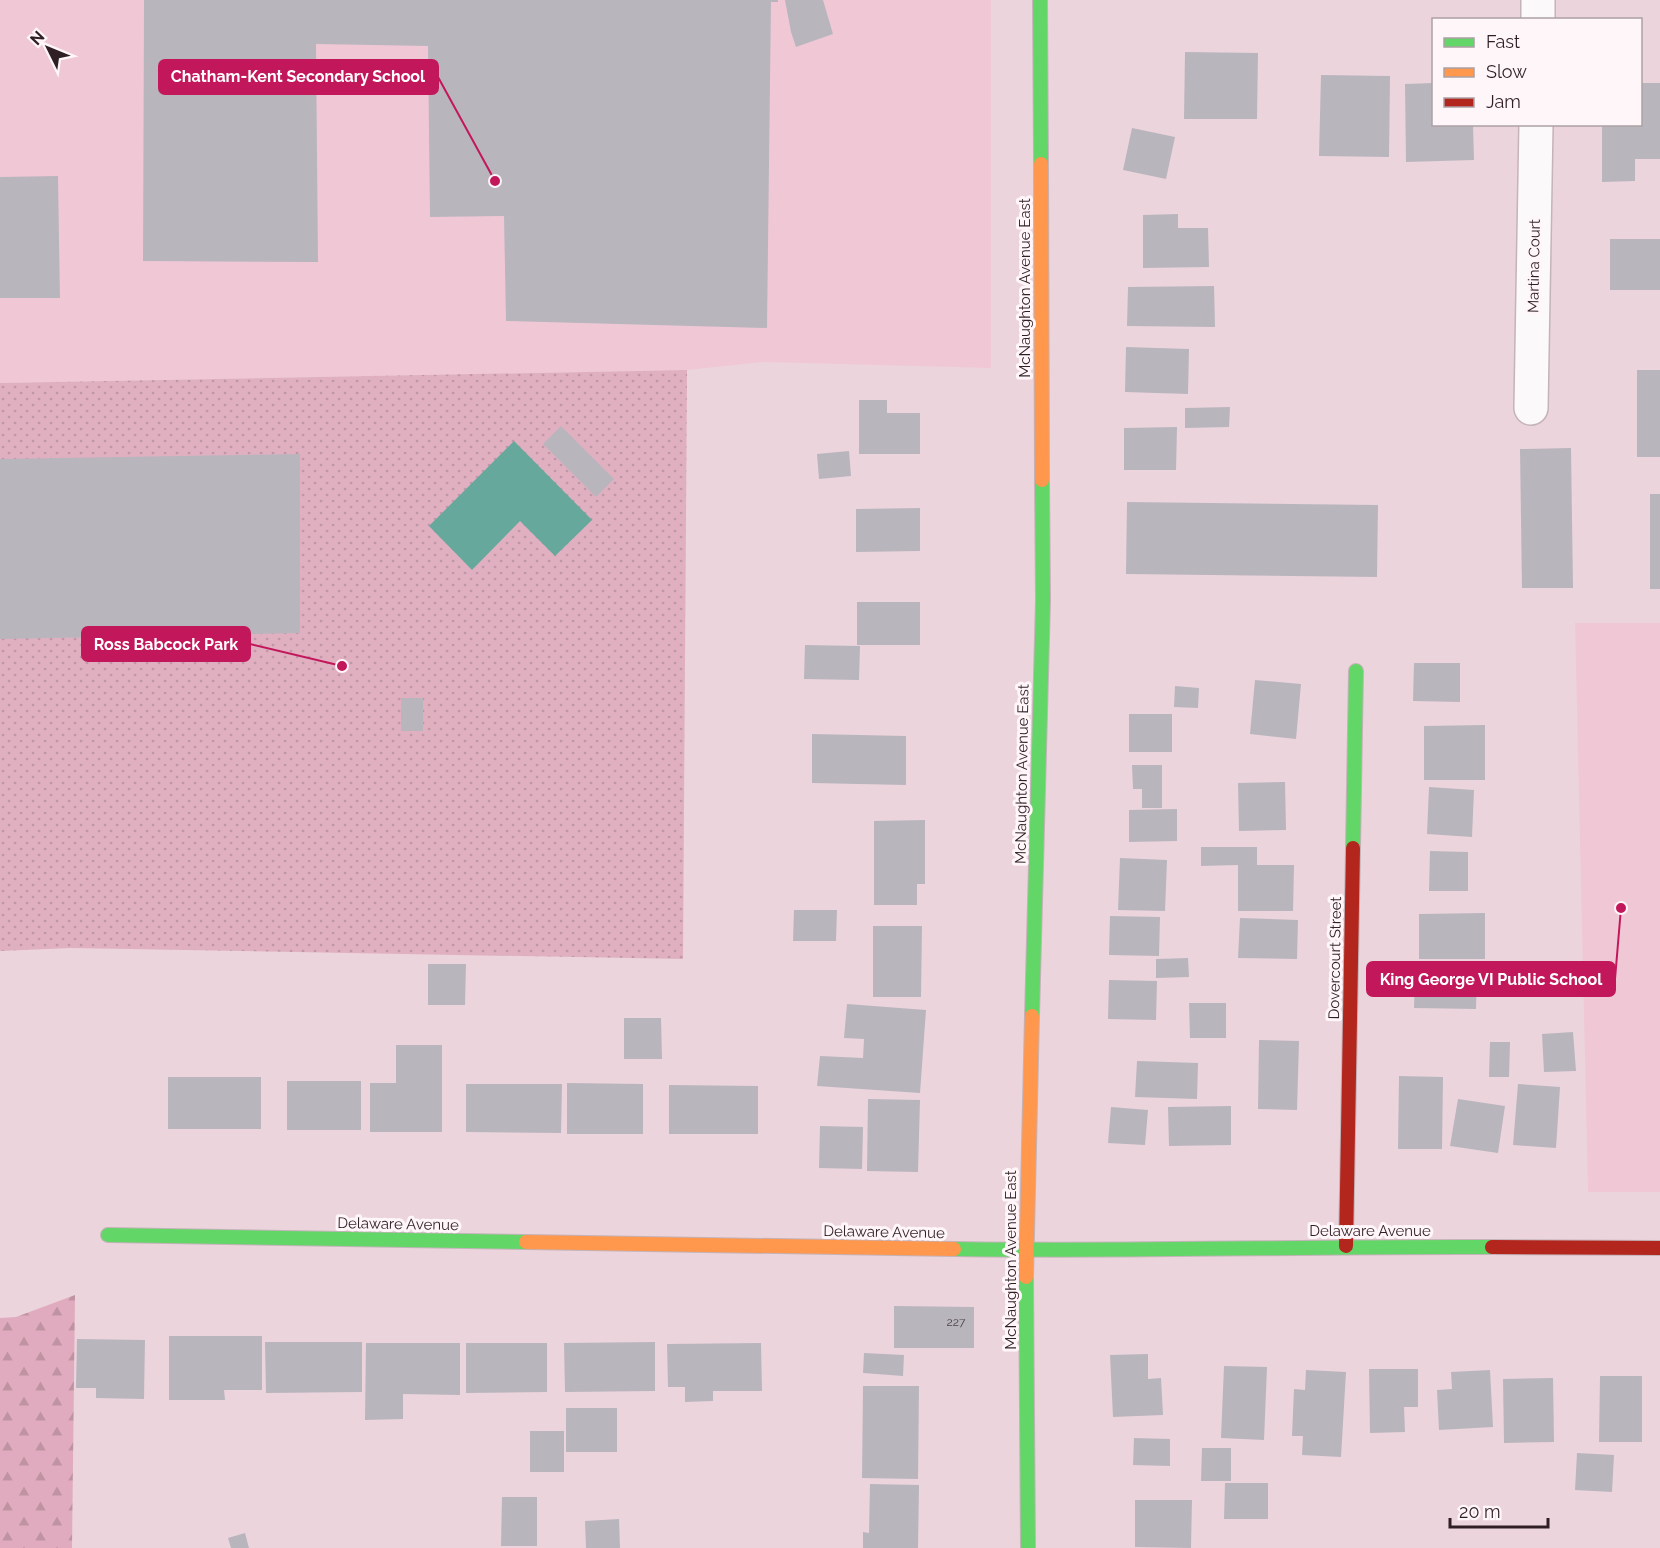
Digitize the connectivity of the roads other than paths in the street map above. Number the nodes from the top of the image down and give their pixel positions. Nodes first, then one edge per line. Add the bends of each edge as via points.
1 (1040, 0) edge
2 (1538, 0) edge
3 (1538, 18) edge
4 (1536, 126) edge
5 (1531, 408) dead end
6 (1356, 671) dead end
7 (108, 1236) dead end
8 (1346, 1246) junction
9 (1660, 1248) edge
10 (1026, 1250) junction
11 (1028, 1548) edge

1 - 10 street, McNaughton Avenue East via 1043,600
2 - 3 street
4 - 5 street, Martina Court
6 - 8 street, Dovercourt Street
7 - 10 street, Delaware Avenue
8 - 9 street, Delaware Avenue
8 - 10 street, Delaware Avenue
10 - 11 street, McNaughton Avenue East

